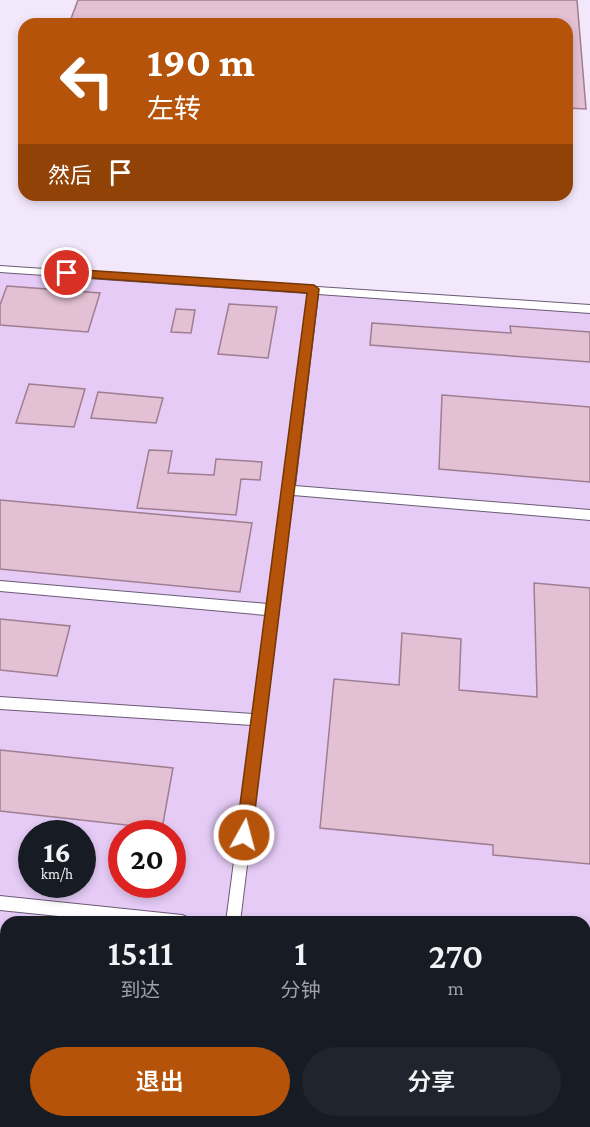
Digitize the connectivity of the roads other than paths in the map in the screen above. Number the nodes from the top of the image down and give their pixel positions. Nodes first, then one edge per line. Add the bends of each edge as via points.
1 (0, 269) edge
2 (314, 289) junction
3 (590, 309) edge
4 (288, 490) junction
5 (590, 515) edge
6 (0, 585) edge
7 (273, 610) junction
8 (0, 703) edge
9 (259, 720) junction
10 (0, 903) edge
11 (125, 916) edge
12 (234, 916) edge

1 - 2 lane
2 - 3 lane
2 - 4 lane
4 - 5 lane
4 - 7 lane
6 - 7 lane
7 - 9 lane
8 - 9 lane
9 - 12 lane
10 - 11 lane

